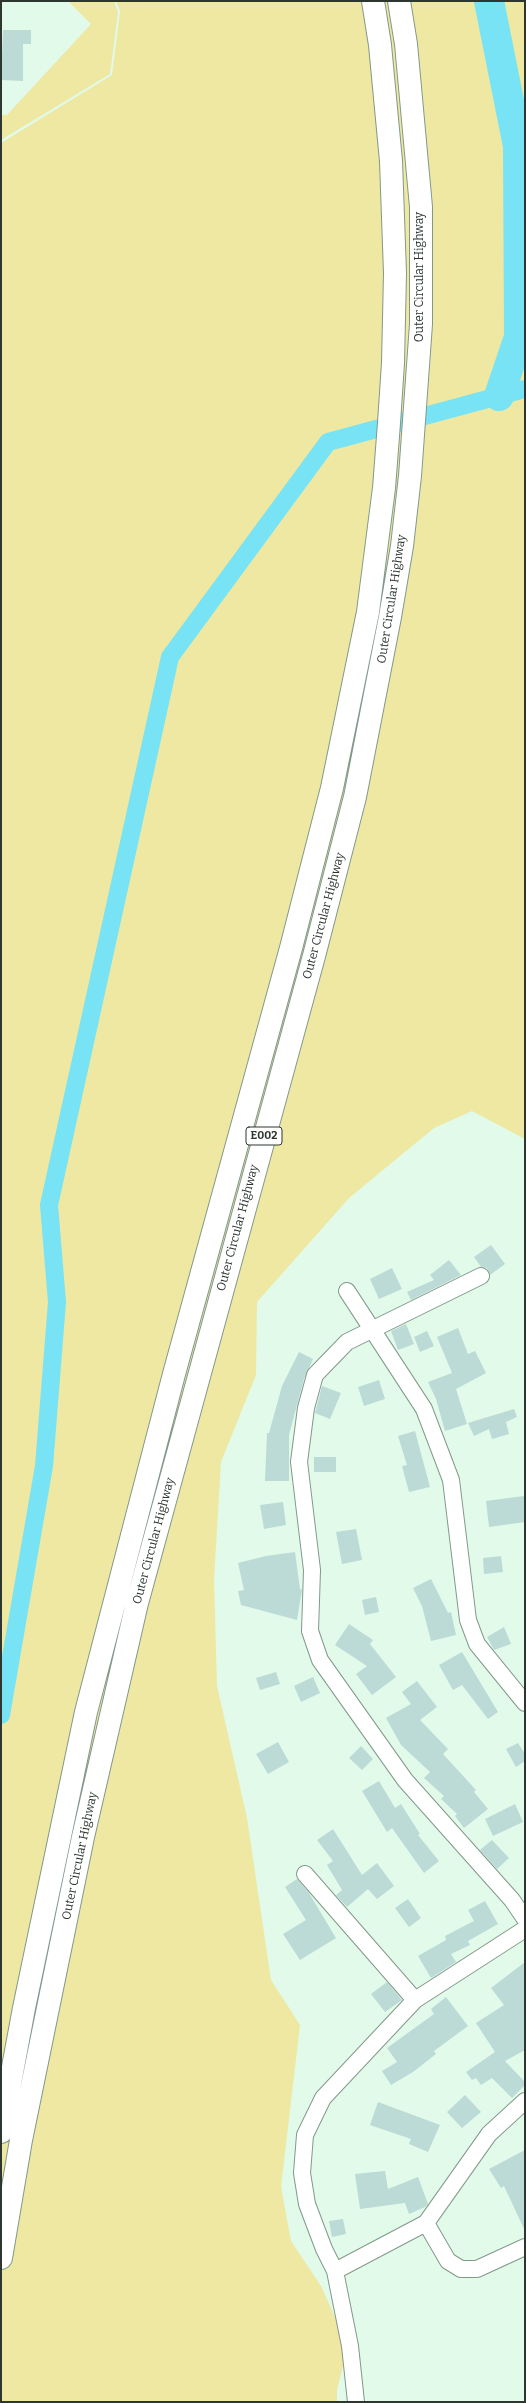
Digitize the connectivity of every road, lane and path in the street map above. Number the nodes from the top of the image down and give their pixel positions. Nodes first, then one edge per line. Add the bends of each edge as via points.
1 (373, 1) edge
2 (399, 1) edge
3 (480, 1276) dead end
4 (347, 1292) dead end
5 (374, 1330) junction
6 (525, 1704) edge
7 (305, 1874) dead end
8 (525, 1919) edge
9 (525, 1929) edge
10 (415, 2000) junction
11 (525, 2101) edge
12 (1, 2132) edge
13 (426, 2223) junction
14 (525, 2247) edge
15 (1, 2258) edge
16 (335, 2271) junction
17 (356, 2402) edge

1 - 12 highway, Outer Circular Highway / E002 via 380,45 391,161 395,272 393,363 384,488 368,612 330,796 162,1418 86,1712 24,2008
2 - 15 highway, Outer Circular Highway / E002 via 406,44 421,207 421,317 410,476 390,617 349,820 137,1603 81,1845 21,2140
3 - 5 street
4 - 5 street
5 - 6 street via 424,1409 451,1480 468,1620 477,1644
5 - 8 street via 347,1342 315,1375 306,1408 299,1462 312,1570 310,1631 320,1660 405,1780 512,1900
7 - 10 street
9 - 10 street
10 - 16 street via 323,2098 305,2135 302,2173 307,2204
11 - 13 street via 489,2134
13 - 14 street via 448,2261 461,2269 477,2269
13 - 16 street
16 - 17 street via 350,2346

